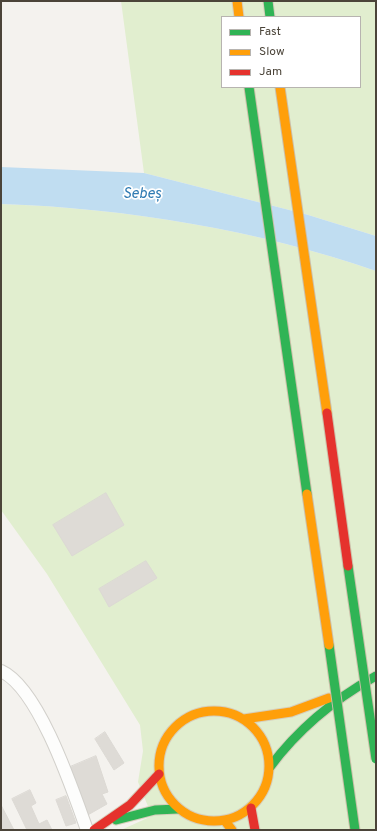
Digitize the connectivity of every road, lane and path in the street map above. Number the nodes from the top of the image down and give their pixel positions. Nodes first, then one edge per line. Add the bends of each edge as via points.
1 (237, 1) edge
2 (268, 1) edge
3 (239, 16) edge
4 (270, 16) edge
5 (249, 88) edge
6 (280, 88) edge
7 (1, 671) edge
8 (376, 676) edge
9 (346, 692) junction
10 (244, 719) junction
11 (376, 759) edge
12 (270, 767) junction
13 (159, 774) junction
14 (251, 808) junction
15 (178, 809) junction
16 (225, 821) junction
17 (105, 824) junction
18 (87, 830) edge
19 (94, 830) edge
20 (232, 830) edge
21 (255, 830) edge
22 (355, 830) edge

1 - 3 main road
2 - 4 main road
5 - 22 main road, bridge
6 - 11 main road, bridge
7 - 18 street via 9,675 23,690 54,742
8 - 9 main road
9 - 10 main road via 291,712
9 - 12 main road via 293,735
10 - 12 main road via 258,732 267,748
10 - 13 main road via 227,712 209,711 187,718 168,736 159,756
12 - 14 main road via 268,782
13 - 15 main road via 166,793
13 - 17 main road via 145,791
14 - 16 main road
14 - 21 main road
15 - 16 main road via 192,818 208,822
15 - 17 main road via 155,810
16 - 20 main road
17 - 19 main road

